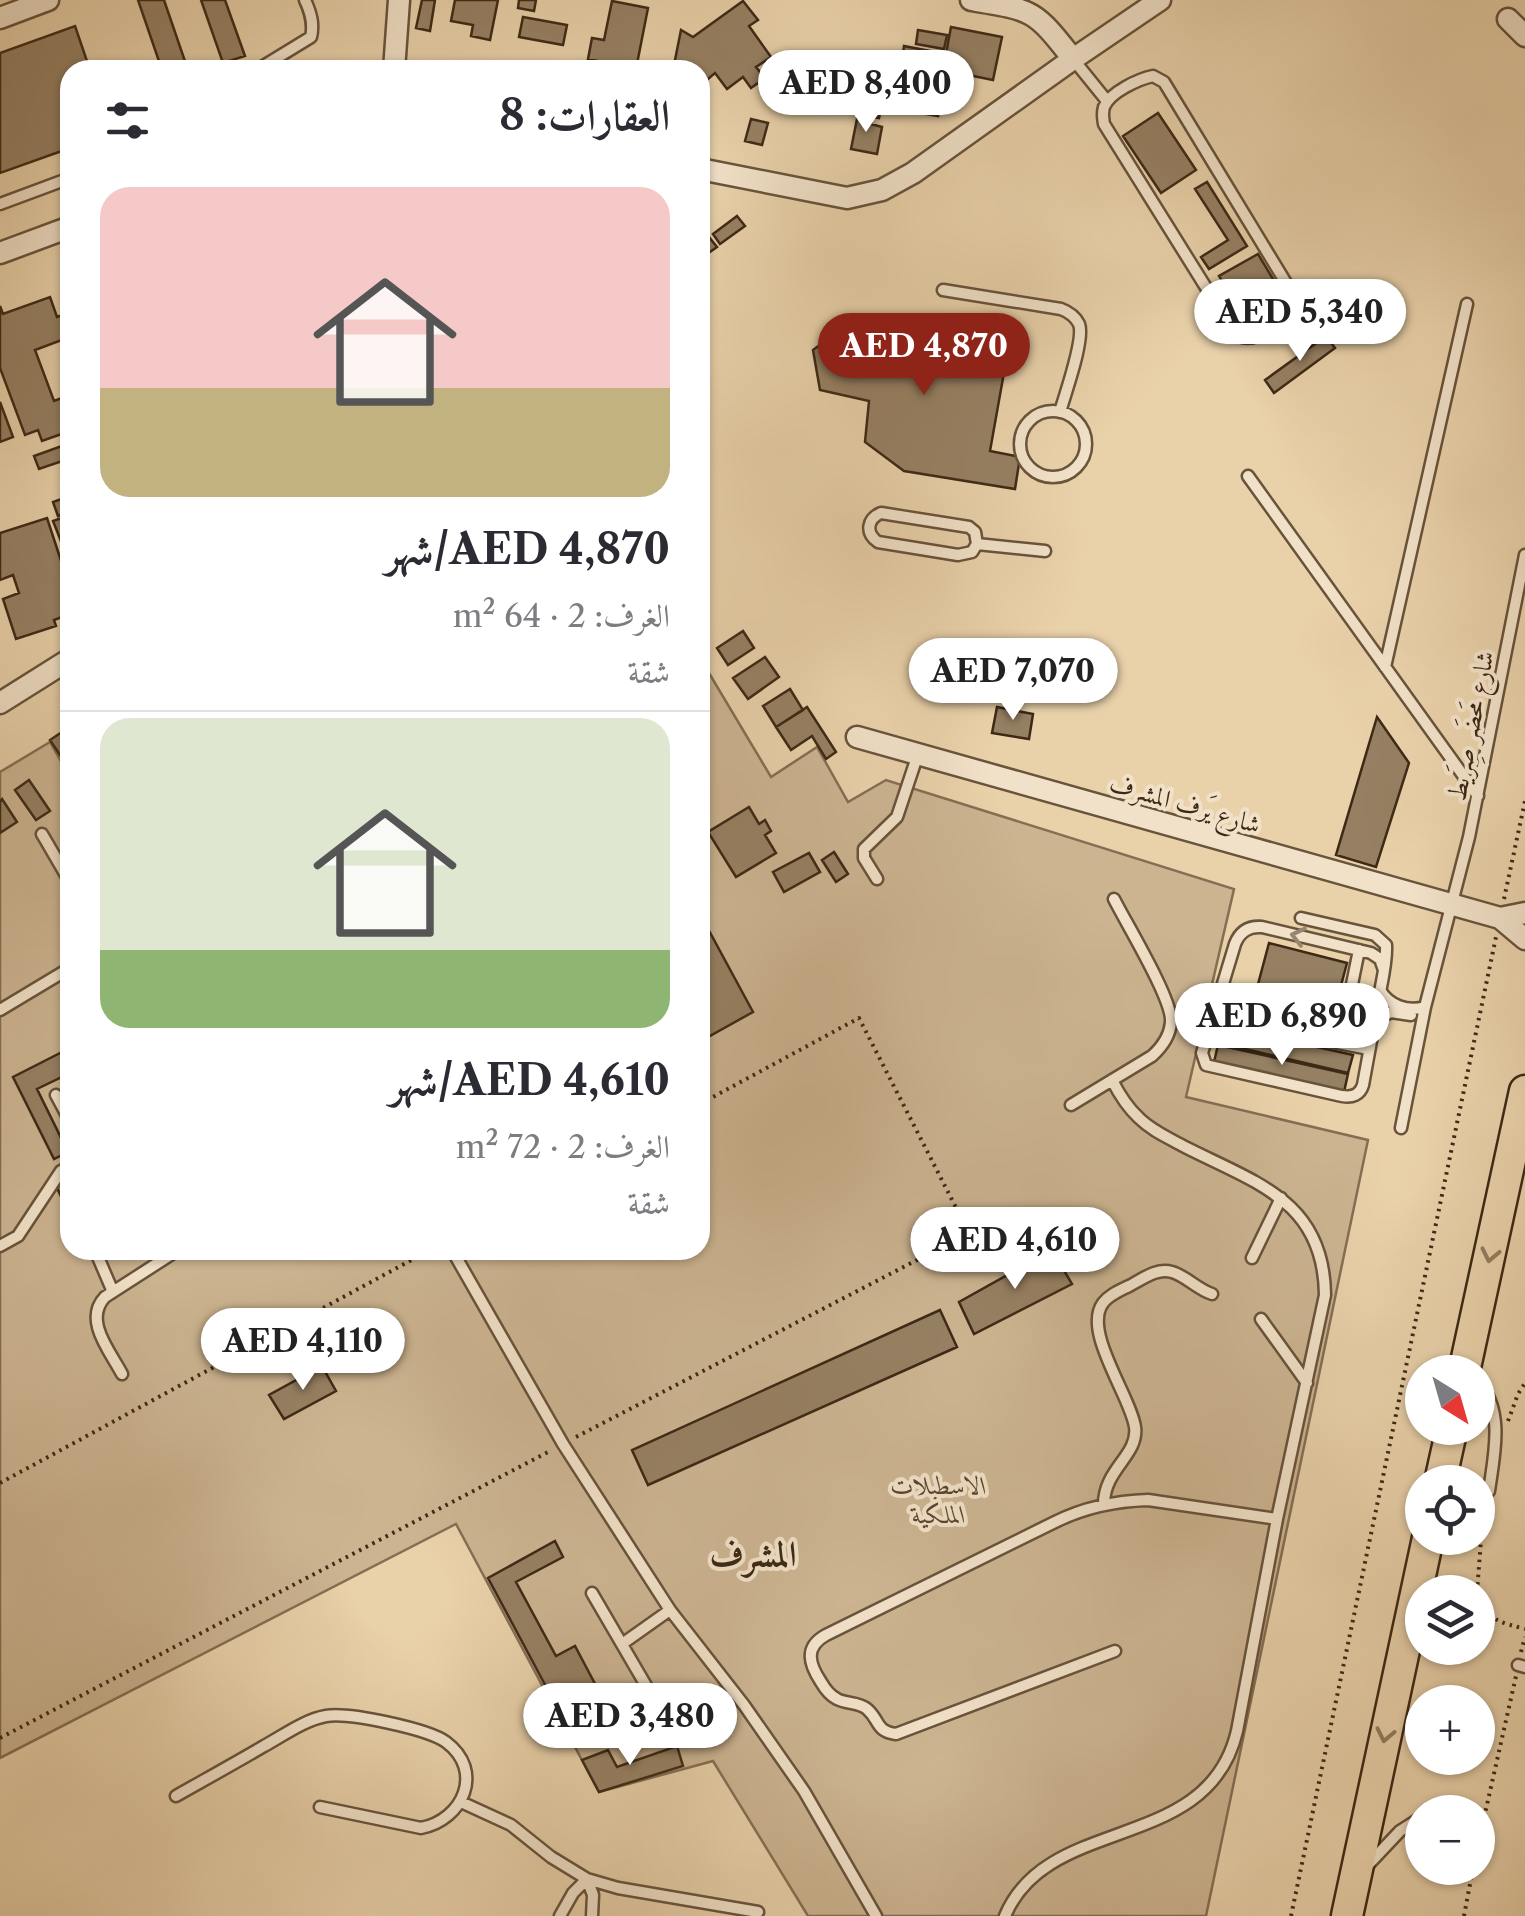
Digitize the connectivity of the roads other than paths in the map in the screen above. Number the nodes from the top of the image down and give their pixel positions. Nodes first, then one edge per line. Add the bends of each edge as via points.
1 (48, 0) edge
2 (305, 0) edge
3 (399, 0) edge
4 (971, 0) edge
5 (1160, 0) edge
6 (0, 18) edge
7 (1508, 20) dead end
8 (1525, 36) edge
9 (1072, 59) junction
10 (273, 60) edge
11 (395, 60) edge
12 (1107, 102) junction
13 (710, 171) edge
14 (60, 182) edge
15 (0, 204) edge
16 (60, 235) edge
17 (0, 253) edge
18 (942, 290) dead end
19 (1468, 304) dead end
20 (1060, 412) junction
21 (1248, 476) dead end
22 (978, 544) junction
23 (1044, 551) dead end
24 (1525, 555) edge
25 (60, 665) edge
26 (1385, 667) junction
27 (1, 699) edge
28 (857, 737) dead end
29 (918, 754) junction
30 (1478, 796) junction
31 (42, 834) dead end
32 (60, 865) edge
33 (877, 879) dead end
34 (1114, 899) dead end
35 (1453, 904) junction
36 (1525, 913) edge
37 (1301, 918) dead end
38 (1500, 918) junction
39 (1525, 938) edge
40 (1359, 950) junction
41 (1384, 970) junction
42 (60, 974) edge
43 (1380, 990) junction
44 (1425, 1007) junction
45 (0, 1010) edge
46 (1212, 1019) junction
47 (1374, 1020) junction
48 (1422, 1022) junction
49 (1340, 1043) junction
50 (1369, 1048) junction
51 (1112, 1080) junction
52 (1525, 1092) edge
53 (56, 1095) dead end
54 (60, 1102) edge
55 (1071, 1105) dead end
56 (1401, 1128) dead end
57 (60, 1172) edge
58 (1282, 1198) junction
59 (0, 1246) edge
60 (1252, 1258) dead end
61 (99, 1260) edge
62 (163, 1260) edge
63 (458, 1260) edge
64 (114, 1292) junction
65 (1212, 1294) dead end
66 (1261, 1319) dead end
67 (1473, 1355) edge
68 (122, 1374) dead end
69 (1306, 1382) junction
70 (1104, 1504) junction
71 (1277, 1518) junction
72 (1424, 1555) edge
73 (592, 1594) dead end
74 (670, 1610) junction
75 (622, 1644) junction
76 (1114, 1651) dead end
77 (655, 1701) dead end
78 (176, 1796) dead end
79 (461, 1802) junction
80 (320, 1807) dead end
81 (1405, 1830) edge
82 (588, 1879) junction
83 (1349, 1902) edge
84 (758, 1912) dead end
85 (560, 1916) edge
86 (592, 1916) edge
87 (876, 1916) edge
88 (1005, 1916) edge

1 - 6 street
2 - 10 lane via 311,37
3 - 11 street
4 - 9 street via 1032,14
5 - 9 street
7 - 8 street
9 - 12 lane
9 - 13 street via 882,190 847,198
12 - 12 lane via 1104,124 1236,334 1252,339 1295,312 1297,301 1164,82 1147,77
14 - 15 lane
16 - 17 street
18 - 20 lane via 1061,309 1078,321 1081,334
19 - 26 lane
20 - 20 lane via 1038,414 1021,435 1028,466 1037,473 1068,472 1085,446 1080,425
21 - 26 lane
22 - 22 lane via 969,527 881,513 868,526 878,542 958,555
22 - 23 lane
24 - 30 lane, شارع مَحضَر صِرَيط
25 - 27 street
26 - 30 lane
28 - 29 street, شارع يَرف المشرف
29 - 33 lane via 897,817 864,849
29 - 35 street, شارع يَرف المشرف
30 - 35 lane, شارع مَحضَر صِرَيط
31 - 32 lane
34 - 51 lane via 1168,1003 1171,1022 1160,1049
35 - 38 street, شارع يَرف المشرف
35 - 44 lane, شارع مَحضَر صِرَيط
36 - 38 street, شارع يَرف المشرف
37 - 41 lane via 1380,938 1387,952
38 - 39 street, شارع يَرف المشرف
40 - 41 lane via 1376,955
40 -> 46 lane via 1250,927 1235,944
40 - 49 lane
41 - 43 lane
42 - 45 lane
43 - 44 lane via 1392,1004
43 - 47 lane
44 - 48 lane, شارع مَحضَر صِرَيط
46 - 49 lane
46 - 50 lane via 1202,1052 1206,1065 1342,1096 1362,1090
47 - 48 lane via 1392,1012
47 - 50 lane
48 - 56 lane, شارع مَحضَر صِرَيط
49 - 50 lane
51 - 55 lane
51 - 58 lane via 1154,1130
52 -> 67 main road
53 - 54 lane
57 - 59 lane via 18,1236
58 - 60 lane
58 - 69 lane via 1307,1224 1325,1276
61 - 64 lane
62 - 64 lane
63 - 74 lane via 563,1444
64 - 68 lane via 95,1314
65 - 70 lane via 1166,1270 1102,1304 1098,1327 1135,1428 1133,1445 1108,1480
66 - 69 lane
69 - 71 lane
70 - 71 lane via 1170,1502
70 - 76 lane via 1071,1514 826,1635 810,1660 830,1694 866,1707 883,1730 896,1734
71 - 88 lane via 1237,1731 1220,1774 1184,1806 1044,1867 1016,1894
72 -> 83 main road
73 - 75 lane
74 - 75 lane
74 - 87 lane via 775,1748
75 - 77 lane
78 - 79 lane via 300,1726 341,1715 451,1746 465,1772
79 - 80 lane via 444,1820 421,1828
79 - 82 lane via 512,1824
81 - 83 lane via 1373,1858
82 - 84 lane
82 - 85 lane
82 - 86 lane

